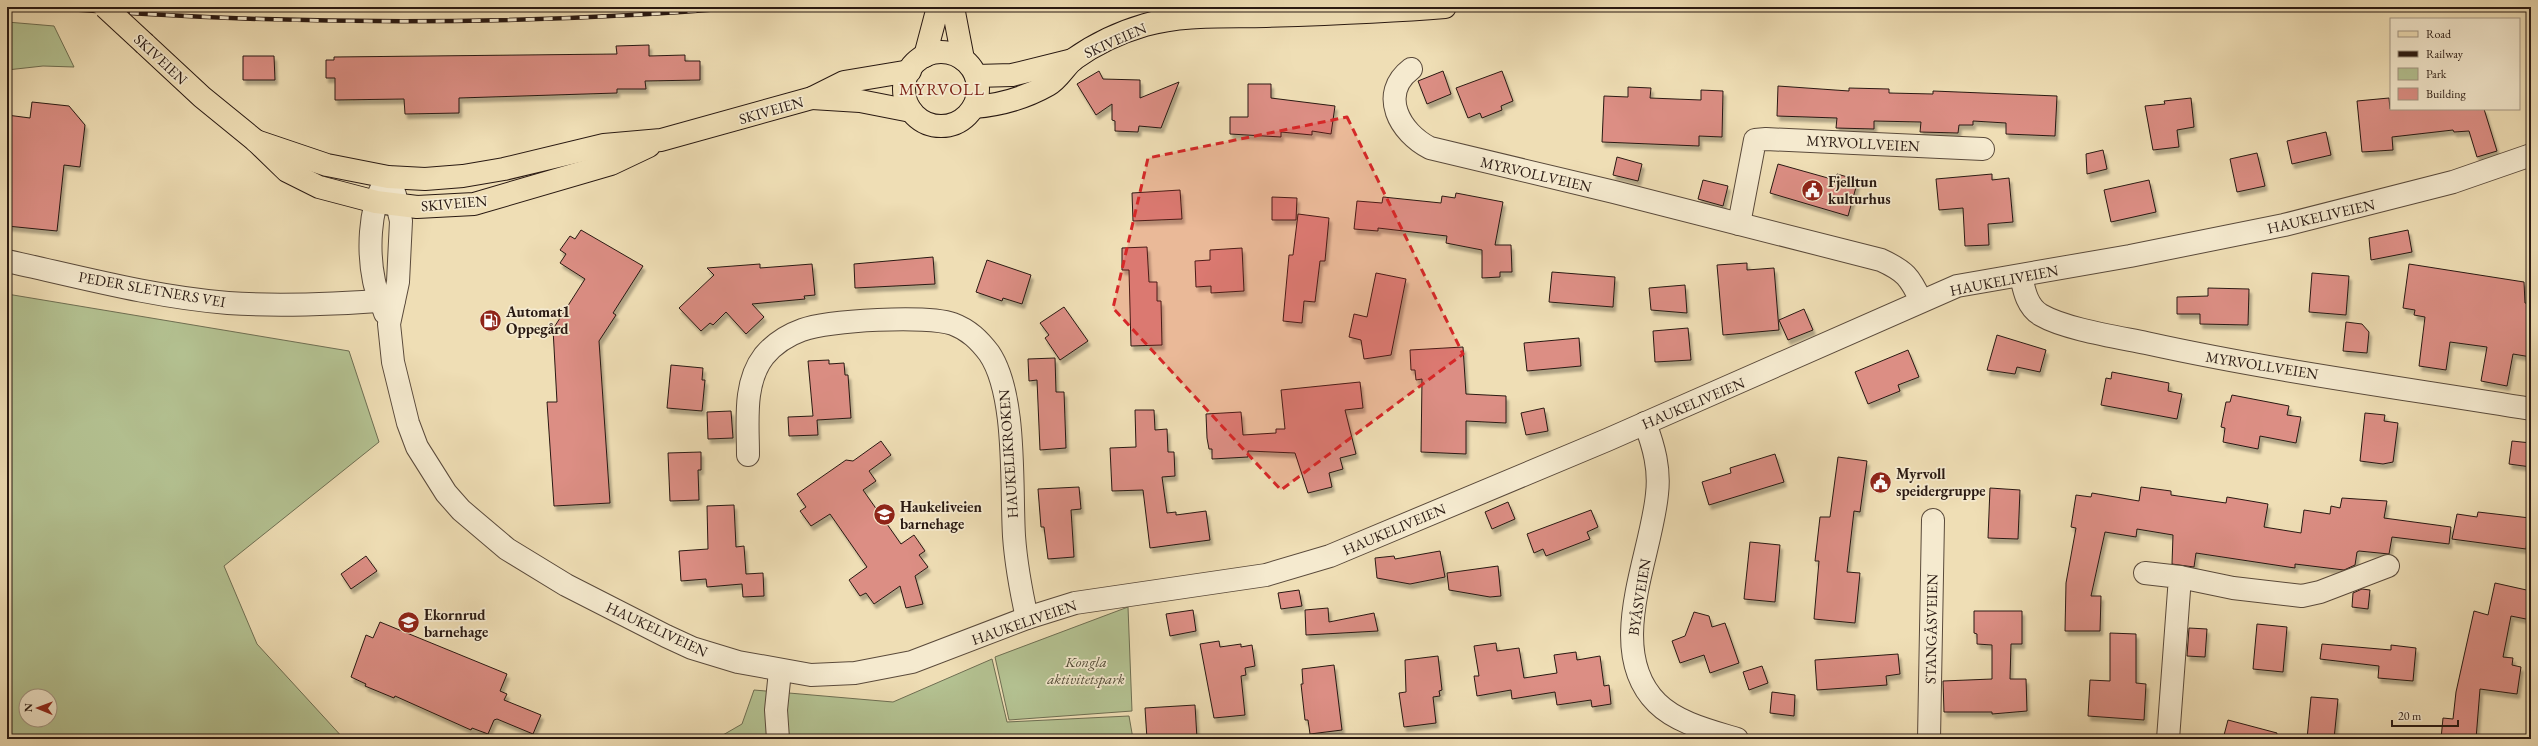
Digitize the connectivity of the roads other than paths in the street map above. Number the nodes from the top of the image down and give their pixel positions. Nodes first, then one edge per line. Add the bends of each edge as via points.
1 (105, 7) edge
2 (938, 7) edge
3 (952, 7) edge
4 (1444, 7) edge
5 (962, 59) junction
6 (1073, 60) junction
7 (917, 64) junction
8 (1411, 69) dead end
9 (976, 76) junction
10 (812, 98) junction
11 (974, 107) junction
12 (911, 111) junction
13 (661, 140) junction
14 (256, 141) junction
15 (1983, 149) dead end
16 (2531, 155) edge
17 (388, 177) junction
18 (376, 202) junction
19 (398, 205) junction
20 (1739, 224) junction
21 (7, 262) edge
22 (2021, 276) junction
23 (388, 300) junction
24 (1921, 301) junction
25 (2531, 409) edge
26 (1645, 423) junction
27 (748, 455) dead end
28 (1933, 520) dead end
29 (2388, 566) dead end
30 (2145, 573) dead end
31 (2180, 577) junction
32 (1027, 618) junction
33 (780, 671) junction
34 (778, 739) edge
35 (1737, 739) edge
36 (1929, 739) edge
37 (2168, 739) edge

1 - 14 main road, SKIVEIEN, bridge via 217,110
2 - 7 main road
3 - 5 main road
4 - 6 main road, SKIVEIEN via 1360,13 1191,18 1158,22 1116,36
5 - 7 main road via 944,52
5 - 9 main road
6 - 9 main road, SKIVEIEN via 1012,75
6 - 11 main road, SKIVEIEN via 1050,84 1006,102
7 - 10 main road, SKIVEIEN via 844,82
7 - 12 main road via 905,91
8 - 20 street, MYRVOLLVEIEN via 1396,87 1396,110 1408,133 1430,148
9 - 11 main road via 977,96
10 - 12 main road, SKIVEIEN via 872,103
10 - 13 main road, SKIVEIEN
11 - 12 main road via 966,117 943,126 931,125
13 - 17 main road, SKIVEIEN via 604,145 463,176 425,179
13 - 19 main road, SKIVEIEN via 611,164 493,200 436,208
14 - 17 main road, SKIVEIEN via 327,165
14 - 18 main road, SKIVEIEN via 287,171 303,180
15 - 20 street, MYRVOLLVEIEN via 1755,140
16 - 22 street, HAUKELIVEIEN via 2454,182 2386,201 2284,225
17 - 18 street
17 - 19 street, HAUKELIVEIEN
18 - 19 main road, SKIVEIEN
18 - 23 street via 372,266 374,282
19 - 23 street, HAUKELIVEIEN via 401,221 398,282
20 - 24 street, MYRVOLLVEIEN via 1881,260 1901,269 1911,280
21 - 23 street, PEDER SLETNERS VEI via 158,293 226,303 304,304
22 - 24 street, HAUKELIVEIEN via 1957,286
22 - 25 street, MYRVOLLVEIEN via 2024,293 2032,308 2041,315 2078,328 2204,356
23 - 33 street, HAUKELIVEIEN via 396,378 408,423 417,447 446,493 461,510 490,537 566,585 679,642 730,660
24 - 26 street, HAUKELIVEIEN
26 - 32 street, HAUKELIVEIEN via 1371,540 1303,565 1252,578 1075,603
26 - 35 street, BYÅSVEIEN via 1655,454 1658,485 1633,620 1632,646 1635,665 1640,679 1658,704 1683,720
27 - 32 street, HAUKELIKROKEN via 748,407 752,380 765,355 782,340 816,326 901,320 933,319 962,328 975,337 989,354 1004,385 1008,413 1017,568
28 - 36 street, STANGÅSVEIEN
29 - 31 street via 2320,592 2302,596 2233,588
30 - 31 street
31 - 37 street
32 - 33 street, HAUKELIVEIEN via 932,655 876,670 811,675
33 - 34 street via 776,710

